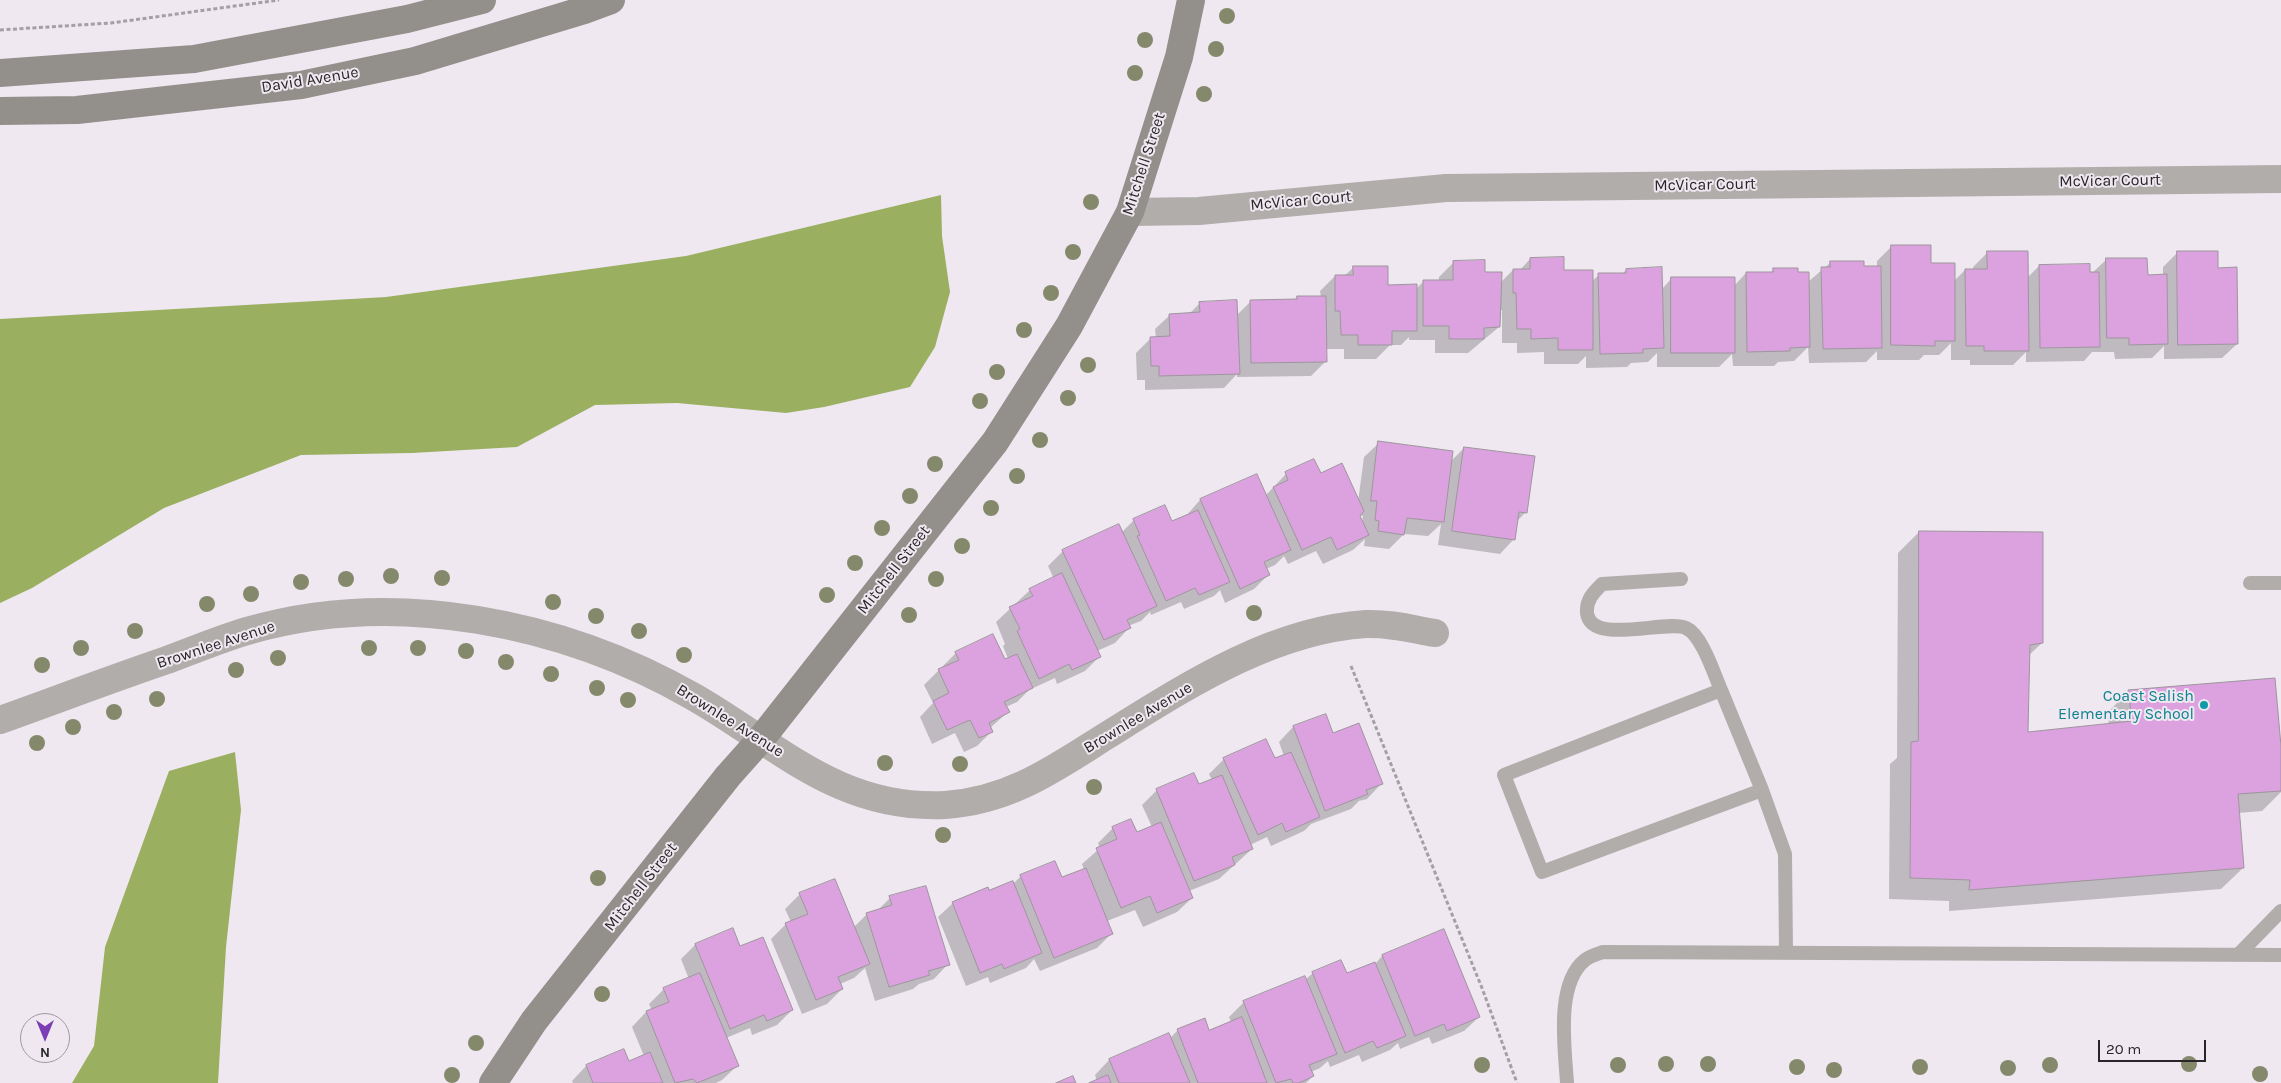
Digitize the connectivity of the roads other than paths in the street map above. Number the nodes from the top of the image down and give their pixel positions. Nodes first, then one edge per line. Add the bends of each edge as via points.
1 (482, 0) edge
2 (611, 0) edge
3 (1190, 0) edge
4 (0, 73) edge
5 (0, 111) edge
6 (2281, 179) edge
7 (1130, 212) junction
8 (1681, 579) dead end
9 (2281, 582) edge
10 (2250, 583) dead end
11 (1435, 633) dead end
12 (1721, 690) junction
13 (0, 720) edge
14 (761, 739) junction
15 (1762, 790) junction
16 (2281, 911) edge
17 (1786, 952) junction
18 (2238, 954) junction
19 (2281, 955) edge
20 (492, 1083) edge
21 (1567, 1083) edge

1 - 4 street via 407,19 194,59
2 - 5 street, David Avenue via 415,61 300,84 77,110
3 - 7 street, Mitchell Street via 1179,57
6 - 7 street, McVicar Court via 1446,188 1199,211
7 - 14 street, Mitchell Street via 1070,326 995,442
8 - 12 lane via 1602,584 1590,597 1588,618 1596,626 1615,631 1677,625 1688,628 1700,644
9 - 10 lane
11 - 14 street, Brownlee Avenue via 1370,624 1301,637 1268,648 1205,677 1049,773 1002,793 944,805 902,803 858,794 827,781
12 - 15 lane
12 - 15 lane via 1504,775 1542,872
13 - 14 street, Brownlee Avenue via 248,631 314,617 383,613 490,621 567,642 648,672
14 - 20 street, Mitchell Street via 534,1020
15 - 17 lane via 1785,854
16 - 18 lane
17 - 18 lane
17 - 21 lane via 1603,952 1585,960 1568,990 1564,1013
18 - 19 lane

